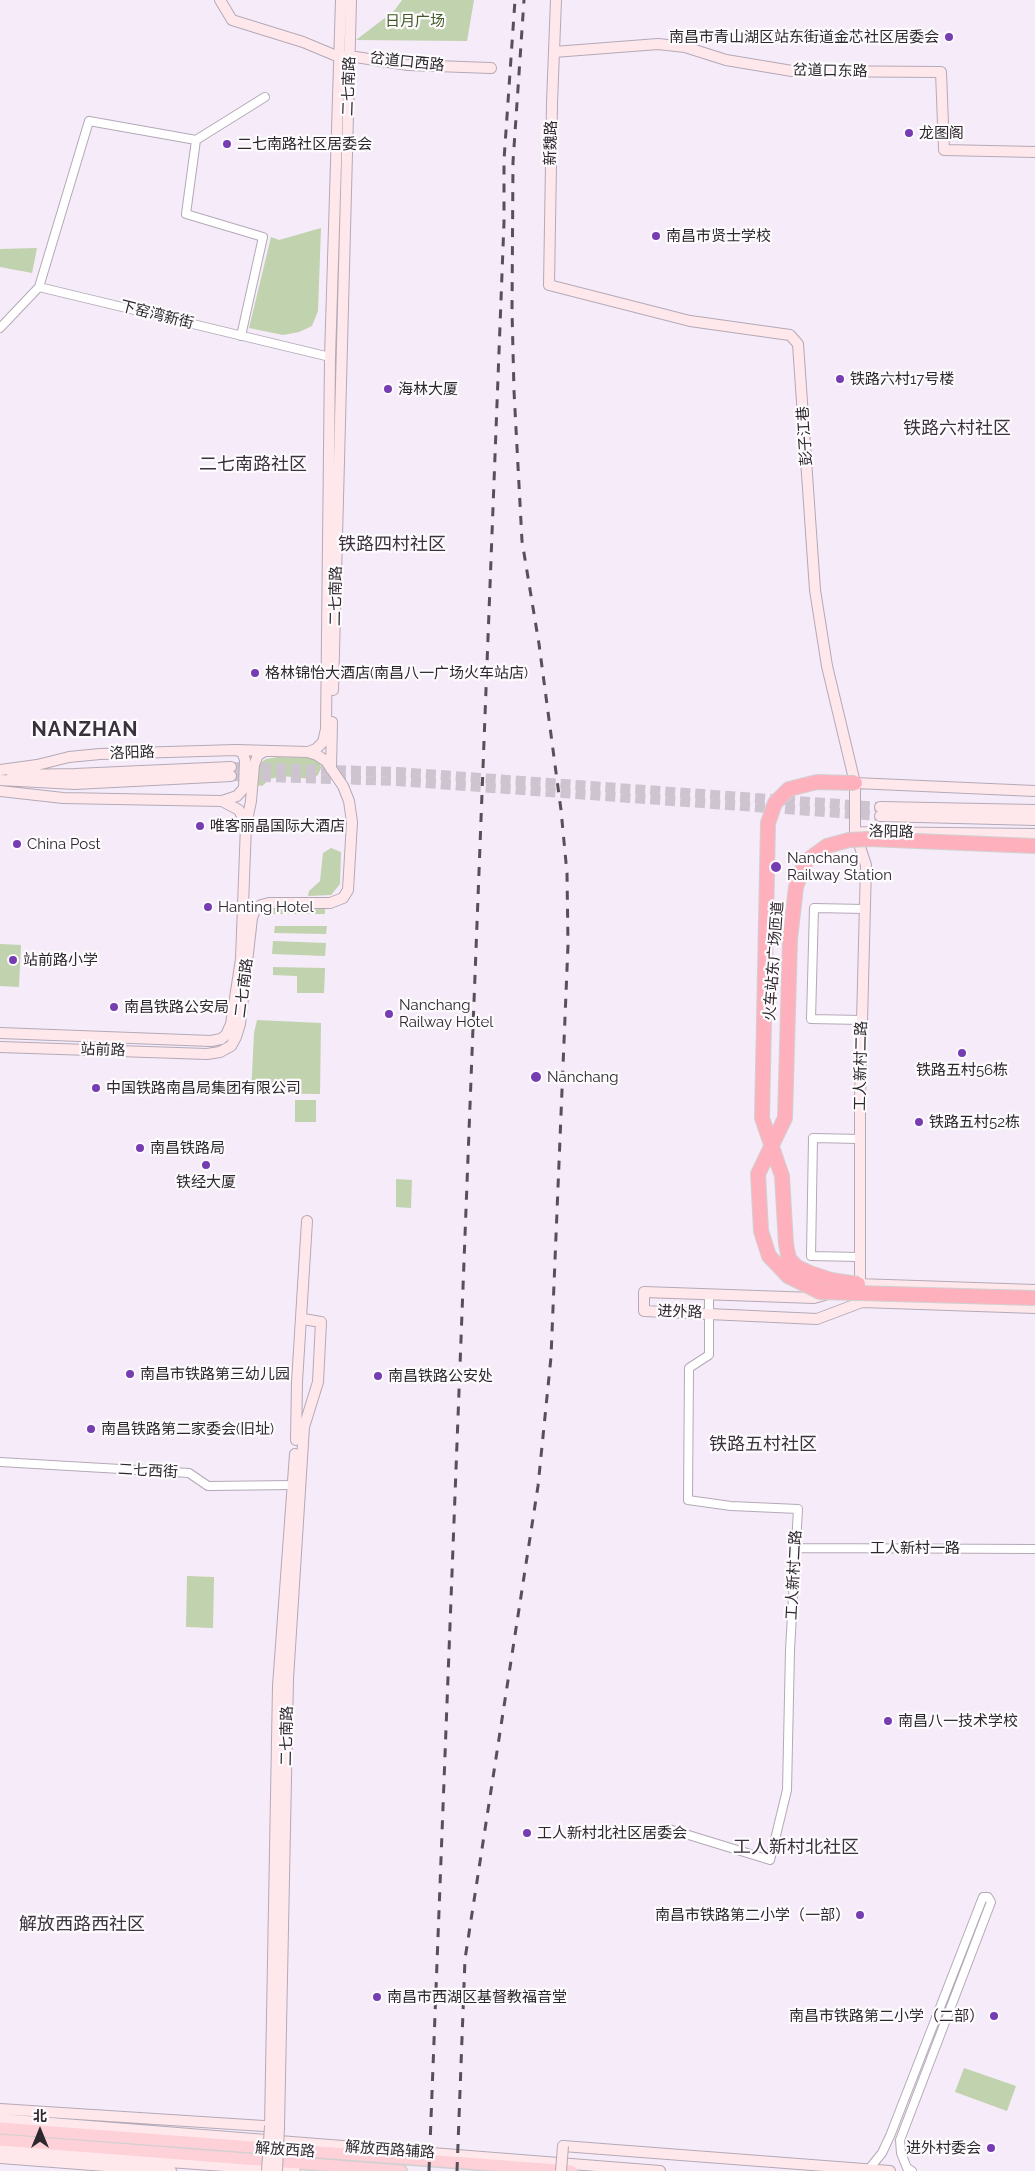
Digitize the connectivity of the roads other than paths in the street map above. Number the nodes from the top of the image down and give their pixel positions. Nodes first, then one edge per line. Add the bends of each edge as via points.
1 (220, 0) edge
2 (341, 0) edge
3 (351, 0) edge
4 (556, 0) edge
5 (554, 52) junction
6 (344, 56) junction
7 (492, 68) dead end
8 (265, 97) dead end
9 (196, 140) junction
10 (1035, 152) edge
11 (549, 285) joint
12 (38, 287) junction
13 (0, 328) edge
14 (241, 336) junction
15 (330, 357) junction
16 (236, 750) junction
17 (265, 751) junction
18 (308, 752) junction
19 (331, 768) junction
20 (0, 770) edge
21 (0, 775) edge
22 (0, 780) edge
23 (855, 783) junction
24 (0, 791) edge
25 (1035, 791) edge
26 (222, 801) junction
27 (1035, 810) edge
28 (1035, 820) edge
29 (246, 825) junction
30 (855, 832) junction
31 (1035, 834) edge
32 (1035, 846) edge
33 (865, 909) junction
34 (862, 1020) junction
35 (0, 1033) edge
36 (206, 1041) junction
37 (0, 1047) edge
38 (207, 1054) junction
39 (860, 1139) junction
40 (772, 1147) junction
41 (308, 1221) dead end
42 (859, 1257) junction
43 (858, 1284) junction
44 (1035, 1290) edge
45 (709, 1295) junction
46 (1035, 1298) edge
47 (862, 1302) junction
48 (1035, 1308) edge
49 (709, 1314) junction
50 (303, 1319) junction
51 (0, 1462) edge
52 (293, 1486) junction
53 (795, 1548) junction
54 (1035, 1549) edge
55 (669, 1829) dead end
56 (0, 2109) edge
57 (0, 2119) edge
58 (275, 2126) junction
59 (0, 2128) edge
60 (0, 2140) edge
61 (0, 2150) edge
62 (0, 2158) edge
63 (869, 2169) junction
64 (171, 2171) edge
65 (267, 2171) edge
66 (277, 2171) edge
67 (295, 2171) edge
68 (401, 2171) edge
69 (561, 2171) edge
70 (571, 2171) edge
71 (660, 2171) edge
72 (890, 2171) edge
73 (912, 2171) edge

1 - 6 main road, 岔道口西路 via 232,20
2 - 6 main road, 二七南路
3 - 6 main road, 二七南路
4 - 5 main road, 新魏路
5 - 10 main road, 岔道口东路 via 658,44 792,71 941,72 944,150
5 - 11 main road, 新魏路
6 - 7 main road, 岔道口西路 via 408,64
6 - 15 main road, 二七南路
6 - 19 main road, 二七南路
8 - 9 street
9 - 12 street via 89,121
9 - 14 street via 186,214 263,237
11 - 23 main road, 彭子江巷 via 690,321 790,335 798,344 815,590 827,666
12 - 13 street
12 - 14 street, 下窑湾新街
14 - 15 street, 下窑湾新街
15 - 18 main road, 二七南路 via 326,729 320,746
16 - 17 main road, 洛阳路
16 - 20 main road, 洛阳路 via 68,757
16 - 26 main road via 242,752 246,760 244,788 237,796
17 - 18 main road
17 - 29 main road, 二七南路 via 255,761
18 - 19 main road via 321,757
19 - 38 main road, 二七南路 via 343,786 350,807 348,890 343,898 330,904 269,903 257,907 252,918 238,1033 224,1051
21 - 22 main road, 洛阳路 via 231,771 76,784
23 - 25 main road
23 - 30 main road, 洛阳路
23 - 40 highway, 火车站东广场匝道, bridge via 818,782 788,789 775,803 768,824 762,1118
24 - 26 main road via 63,798
26 - 29 main road via 238,810
27 - 28 main road, 洛阳路 via 880,811
29 - 36 main road, 二七南路 via 241,959 234,1007 226,1035
30 - 31 main road, 洛阳路
30 - 33 main road, 工人新村二路 via 866,865
32 - 40 highway, 火车站东广场匝道, bridge via 849,840 827,846 805,862 796,887 790,939 784,1118
33 - 34 main road, 工人新村二路
33 - 34 street via 814,908 811,1000 811,1019
34 - 39 main road, 工人新村二路
35 - 36 main road, 站前路
36 - 38 main road
37 - 38 main road, 站前路
39 - 42 main road, 工人新村二路
39 - 42 street via 813,1138 811,1256
40 - 43 highway, 火车站东广场匝道, bridge via 782,1176 789,1259 810,1273
40 - 46 highway, 火车站东广场匝道, bridge via 758,1174 761,1231 769,1256 788,1276 820,1292
41 - 50 main road, 二七南路
42 - 43 main road, 工人新村二路
43 - 44 main road, 进外路
43 - 45 main road, 进外路 via 814,1298
43 - 47 main road, 工人新村二路
45 - 49 street, 工人新村二路
45 - 49 main road, 进外路 via 644,1292 644,1311
47 - 48 main road, 进外路
47 - 49 main road, 进外路 via 817,1319
49 - 53 street, 工人新村二路 via 709,1355 689,1368 688,1500 798,1509
50 - 52 main road, 二七南路
50 - 58 main road, 二七南路 via 321,1322 318,1382 304,1427 288,1679
51 - 52 street, 二七西街 via 189,1473 208,1486
52 - 58 main road, 二七南路 via 278,1686
53 - 54 street, 工人新村一路
53 - 55 street, 工人新村二路 via 787,1790 770,1860
56 - 58 main road
57 - 71 main road, 解放西路辅路
58 - 65 main road, 二七南路, bridge
58 - 66 main road, 二七南路, bridge
59 - 70 main road, 解放西路
60 - 68 main road, 解放西路
61 - 67 main road
62 - 64 main road
63 - 69 main road, bridge via 563,2146
63 - 72 main road
63 - 73 street via 890,2136 984,1897 988,1897 991,1902 900,2140 901,2153 907,2168

